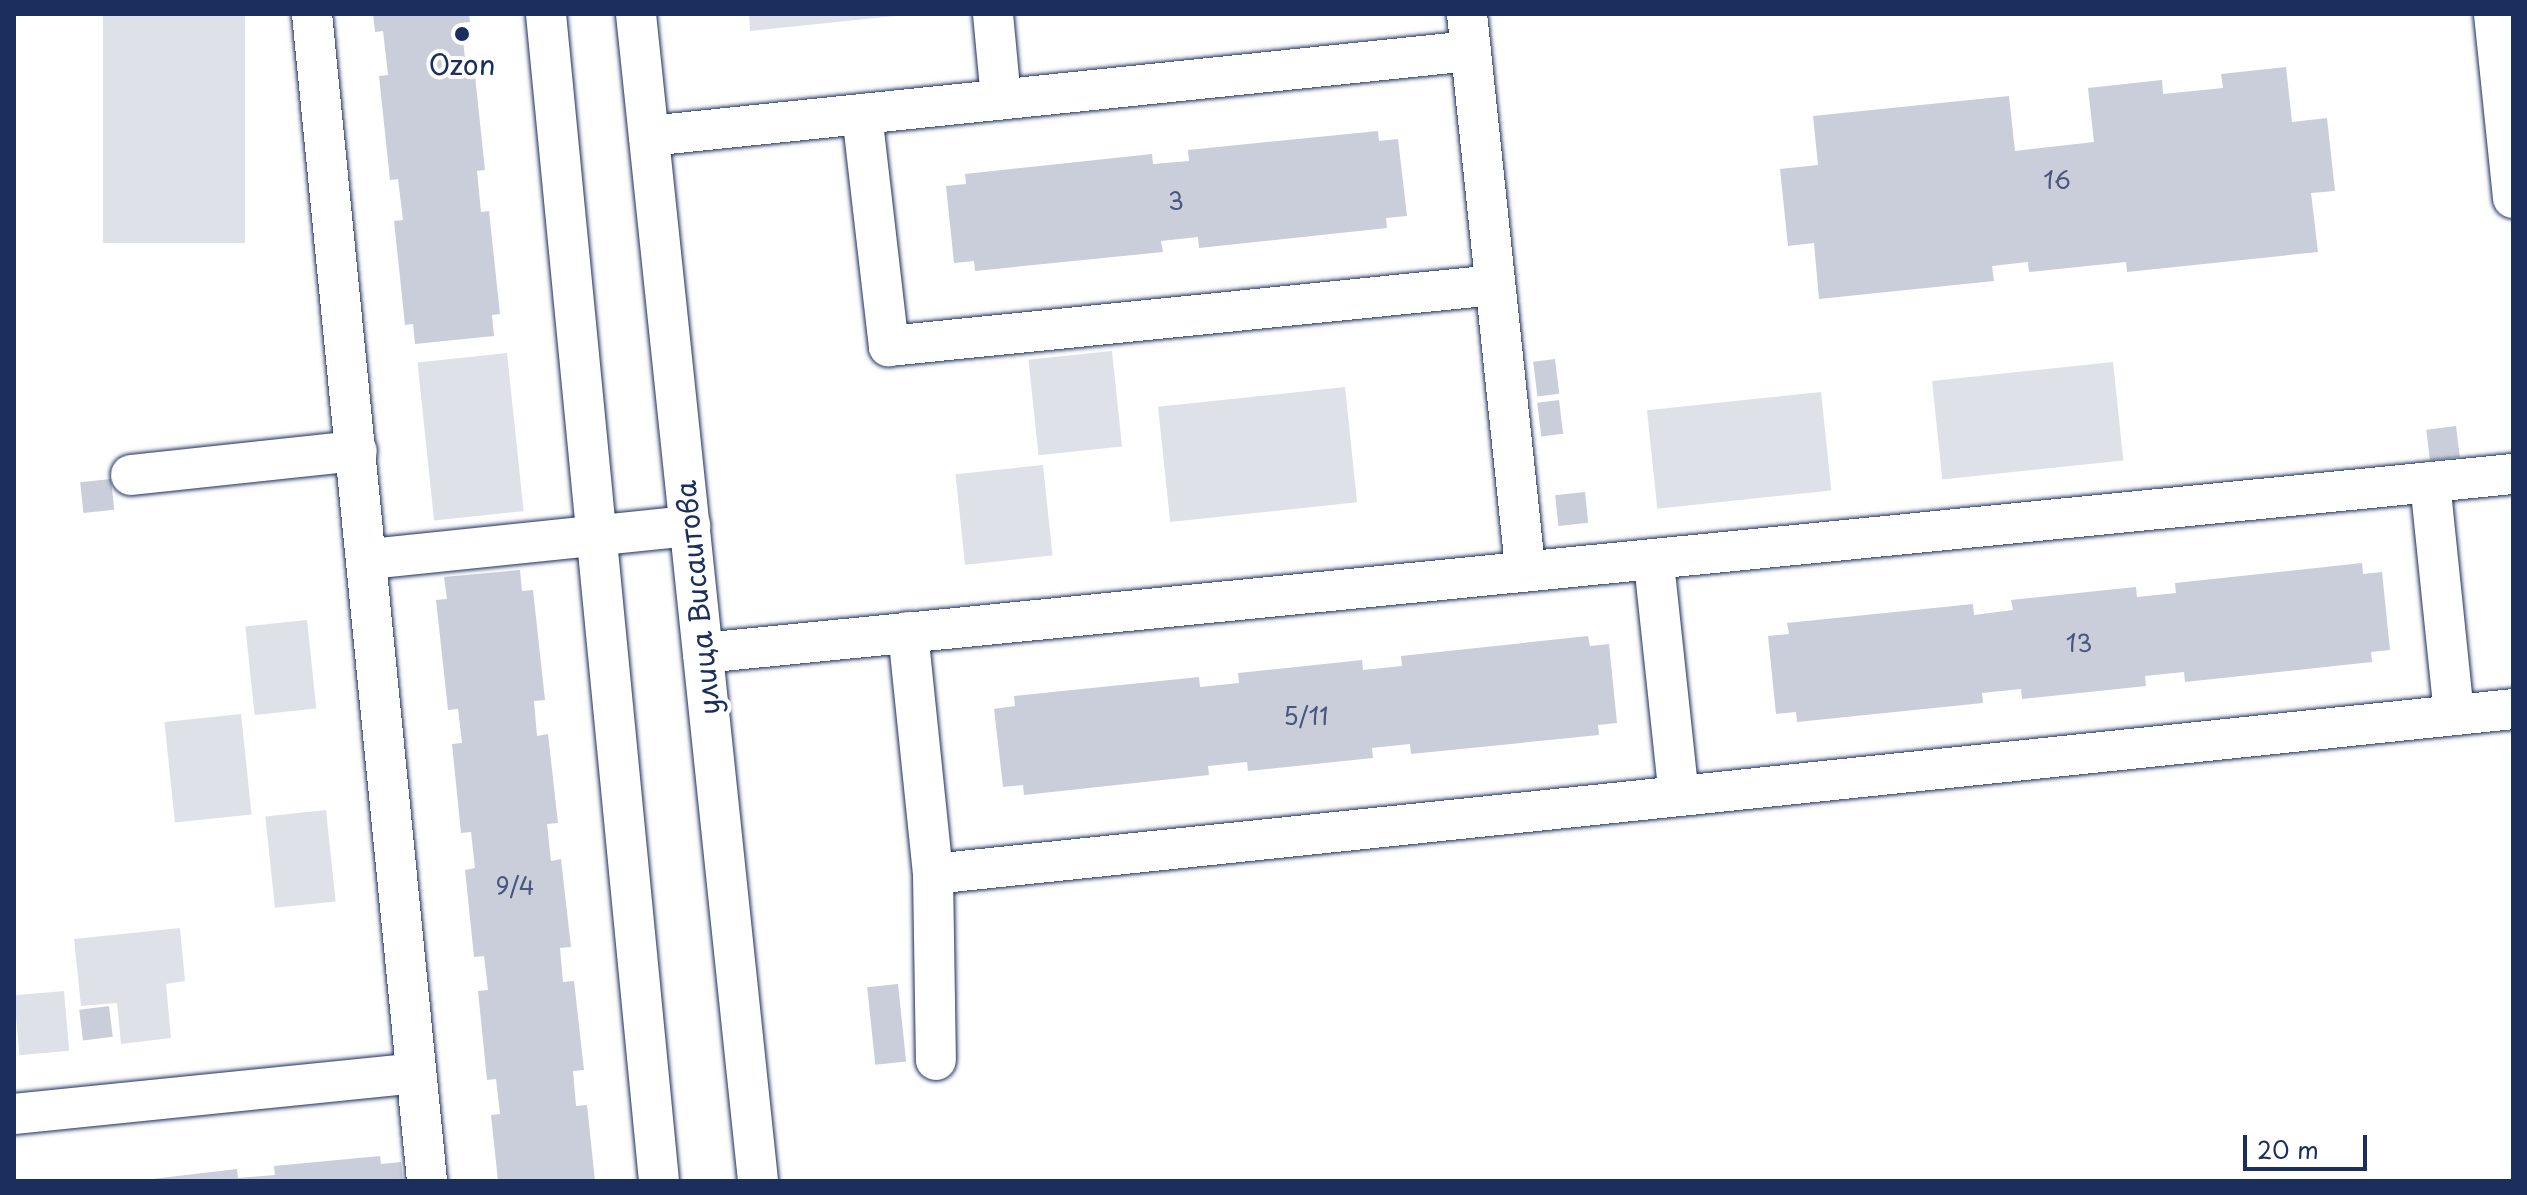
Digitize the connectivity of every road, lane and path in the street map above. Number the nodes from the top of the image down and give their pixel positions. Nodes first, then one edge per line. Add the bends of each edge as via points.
1 (312, 14) edge
2 (546, 14) edge
3 (636, 14) edge
4 (993, 14) edge
5 (2494, 14) edge
6 (1468, 32) edge
7 (1001, 99) junction
8 (862, 114) junction
9 (649, 136) junction
10 (2513, 197) edge
11 (1495, 285) junction
12 (357, 451) junction
13 (2513, 474) edge
14 (131, 475) dead end
15 (2430, 482) junction
16 (690, 526) junction
17 (594, 536) junction
18 (369, 559) junction
19 (1654, 563) junction
20 (1525, 567) junction
21 (908, 632) junction
22 (703, 653) junction
23 (2513, 709) edge
24 (2454, 715) junction
25 (1679, 796) junction
26 (933, 874) junction
27 (936, 1060) dead end
28 (416, 1073) junction
29 (14, 1114) edge
30 (427, 1181) edge
31 (659, 1181) edge
32 (758, 1181) edge

1 - 12 street
2 - 17 street via 598,510
3 - 9 street, улица Висаитова
4 - 7 street
5 - 10 street
6 - 7 street
6 - 11 street
7 - 8 street
8 - 9 street
8 - 11 street via 889,346
9 - 16 street, улица Висаитова
11 - 20 street
12 - 14 street
12 - 18 street
13 - 15 street
15 - 19 street
15 - 24 street
16 - 17 street
16 - 22 street, улица Висаитова
17 - 18 street
17 - 31 street
18 - 28 street via 371,647
19 - 20 street
19 - 25 street
20 - 21 street
21 - 22 street
21 - 26 street
22 - 32 street, улица Висаитова
23 - 24 street
24 - 25 street
25 - 26 street
26 - 27 street
28 - 29 street
28 - 30 street

